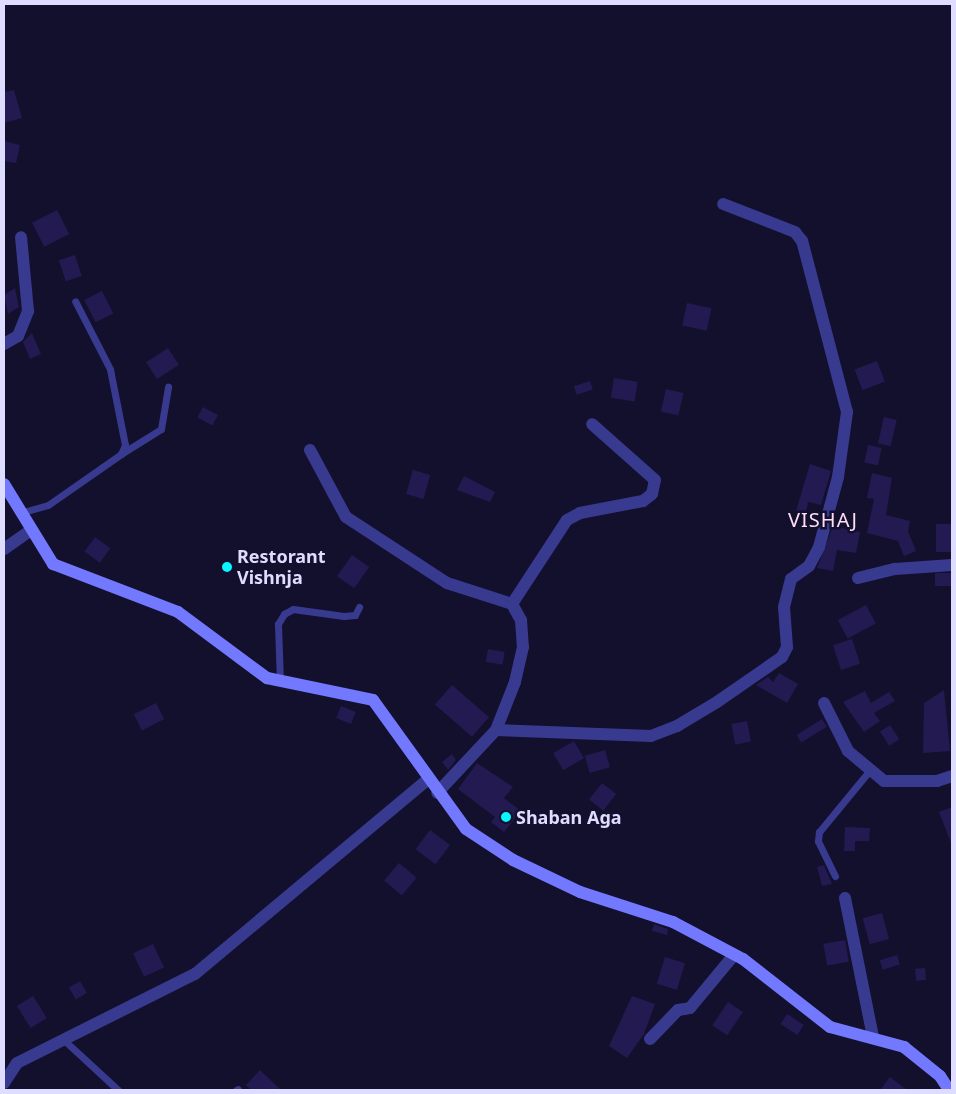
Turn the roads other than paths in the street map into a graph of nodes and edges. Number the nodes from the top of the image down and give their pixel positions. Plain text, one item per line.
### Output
1 (723, 204) dead end
2 (21, 236) dead end
3 (75, 301) dead end
4 (4, 344) edge
5 (168, 387) dead end
6 (592, 424) dead end
7 (310, 450) dead end
8 (121, 454) junction
9 (4, 484) edge
10 (20, 513) junction
11 (30, 531) junction
12 (4, 549) edge
13 (952, 565) edge
14 (858, 578) dead end
15 (512, 604) junction
16 (359, 607) dead end
17 (280, 682) junction
18 (824, 703) dead end
19 (496, 730) junction
20 (870, 770) junction
21 (952, 776) edge
22 (427, 780) junction
23 (437, 793) junction
24 (834, 876) dead end
25 (846, 898) dead end
26 (734, 955) junction
27 (873, 1038) junction
28 (650, 1039) dead end
29 (66, 1042) junction
30 (4, 1083) edge
31 (952, 1087) edge
32 (118, 1090) edge
33 (949, 1090) edge

1 - 19 street
2 - 4 street
3 - 8 lane
5 - 8 lane
6 - 15 street
7 - 15 street
8 - 10 lane
9 - 10 main road
10 - 11 main road
11 - 12 street
11 - 17 main road
13 - 14 street
15 - 19 street
16 - 17 lane
17 - 22 main road
18 - 20 street
19 - 23 street
20 - 21 street
20 - 24 lane
22 - 23 main road
22 - 29 street
23 - 26 main road
25 - 27 street
26 - 27 main road
26 - 28 street
27 - 33 main road
29 - 30 street
29 - 32 lane
31 - 33 lane

